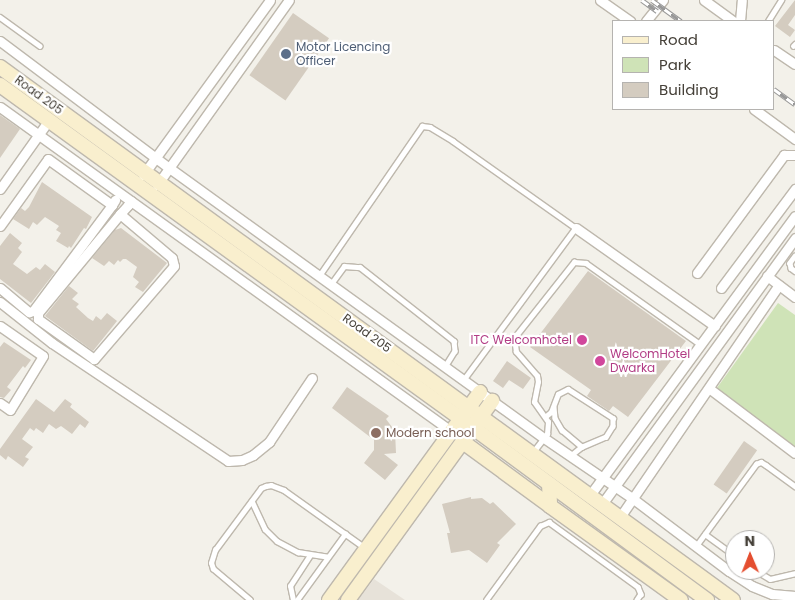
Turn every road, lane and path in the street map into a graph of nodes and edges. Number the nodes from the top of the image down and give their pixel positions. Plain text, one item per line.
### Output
1 (289, 0) edge
2 (600, 0) edge
3 (663, 0) edge
4 (704, 0) edge
5 (742, 0) edge
6 (781, 0) edge
7 (265, 2) edge
8 (0, 17) edge
9 (629, 20) edge
10 (647, 20) edge
11 (732, 20) edge
12 (740, 20) edge
13 (769, 20) edge
14 (0, 40) edge
15 (40, 46) dead end
16 (775, 51) edge
17 (795, 64) edge
18 (0, 67) edge
19 (0, 85) edge
20 (0, 108) edge
21 (755, 110) edge
22 (49, 120) junction
23 (38, 135) junction
24 (795, 139) edge
25 (795, 155) edge
26 (156, 157) junction
27 (168, 167) junction
28 (145, 172) junction
29 (2, 182) edge
30 (136, 184) junction
31 (154, 188) junction
32 (795, 189) edge
33 (120, 194) junction
34 (131, 201) junction
35 (112, 205) junction
36 (120, 214) junction
37 (795, 216) edge
38 (0, 226) edge
39 (576, 228) junction
40 (795, 238) edge
41 (795, 256) edge
42 (795, 271) edge
43 (697, 273) dead end
44 (319, 276) junction
45 (767, 276) junction
46 (331, 284) junction
47 (779, 286) junction
48 (0, 288) edge
49 (721, 288) dead end
50 (795, 297) edge
51 (0, 302) edge
52 (0, 326) edge
53 (715, 326) junction
54 (702, 344) junction
55 (445, 367) junction
56 (312, 378) dead end
57 (463, 380) junction
58 (710, 389) junction
59 (480, 392) junction
60 (492, 401) junction
61 (0, 403) edge
62 (553, 404) junction
63 (464, 412) junction
64 (546, 417) junction
65 (477, 423) junction
66 (451, 431) junction
67 (544, 438) junction
68 (463, 442) junction
69 (582, 447) junction
70 (795, 453) edge
71 (532, 454) junction
72 (571, 456) junction
73 (602, 479) junction
74 (549, 484) junction
75 (795, 486) edge
76 (615, 487) junction
77 (590, 495) junction
78 (632, 498) junction
79 (252, 501) junction
80 (602, 504) junction
81 (550, 506) junction
82 (620, 517) junction
83 (345, 534) junction
84 (704, 534) junction
85 (696, 546) junction
86 (366, 549) junction
87 (725, 549) edge
88 (310, 555) junction
89 (328, 556) junction
90 (795, 573) edge
91 (775, 578) edge
92 (795, 596) edge
93 (250, 600) edge
94 (292, 600) edge
95 (297, 600) edge
96 (329, 600) edge
97 (348, 600) edge
98 (486, 600) edge
99 (637, 600) edge
100 (682, 600) edge
101 (707, 600) edge
102 (733, 600) edge

1 - 27 street
2 - 9 street
3 - 10 street
4 - 11 street
5 - 12 street
6 - 13 lane
7 - 26 street
8 - 15 lane
14 - 26 street
16 - 17 street
18 - 28 main road, Road 205
19 - 22 main road, Road 205
20 - 23 street
21 - 24 street
22 - 23 street
22 - 30 main road, Road 205
23 - 29 street
23 - 33 street
25 - 43 street
26 - 27 street
26 - 28 street
27 - 31 street
27 - 44 street
28 - 30 street
28 - 31 main road, Road 205
30 - 31 main road, Road 205
31 - 63 main road, Road 205
32 - 49 street
33 - 34 street
33 - 35 street
34 - 36 street
34 - 66 street
35 - 38 street
35 - 48 street
36 - 36 street
37 - 53 street
39 - 44 lane
39 - 53 street
39 - 57 lane
40 - 45 street
41 - 42 lane
44 - 46 street
45 - 47 street
45 - 76 street
46 - 55 street
46 - 55 lane
47 - 50 street
47 - 58 street
51 - 56 street
52 - 61 street
53 - 54 street
54 - 64 lane
54 - 73 street
55 - 57 street
57 - 59 street
58 - 70 street
58 - 78 street
59 - 60 street
59 - 63 main road
60 - 65 main road
60 - 67 street
62 - 64 lane
62 - 69 lane
62 - 69 lane
63 - 65 main road, Road 205
63 - 66 main road
64 - 67 lane
65 - 68 main road
65 - 71 main road, Road 205
65 - 74 main road, Road 205
66 - 86 main road
67 - 71 lane
67 - 72 street
68 - 81 main road
68 - 97 main road
69 - 72 lane
71 - 77 main road, Road 205
72 - 73 street
73 - 76 street
73 - 77 street
74 - 81 main road
74 - 101 main road, Road 205
75 - 84 lane
76 - 78 street
76 - 80 street
77 - 80 main road, Road 205
78 - 82 street
78 - 85 street
79 - 83 lane
79 - 88 lane
79 - 93 lane
80 - 82 main road, Road 205
81 - 100 main road
82 - 102 main road, Road 205
83 - 86 lane
83 - 89 lane
84 - 85 lane
84 - 87 lane
85 - 92 street
86 - 96 main road
88 - 89 lane
88 - 94 lane
89 - 95 lane
90 - 91 lane
98 - 99 lane

